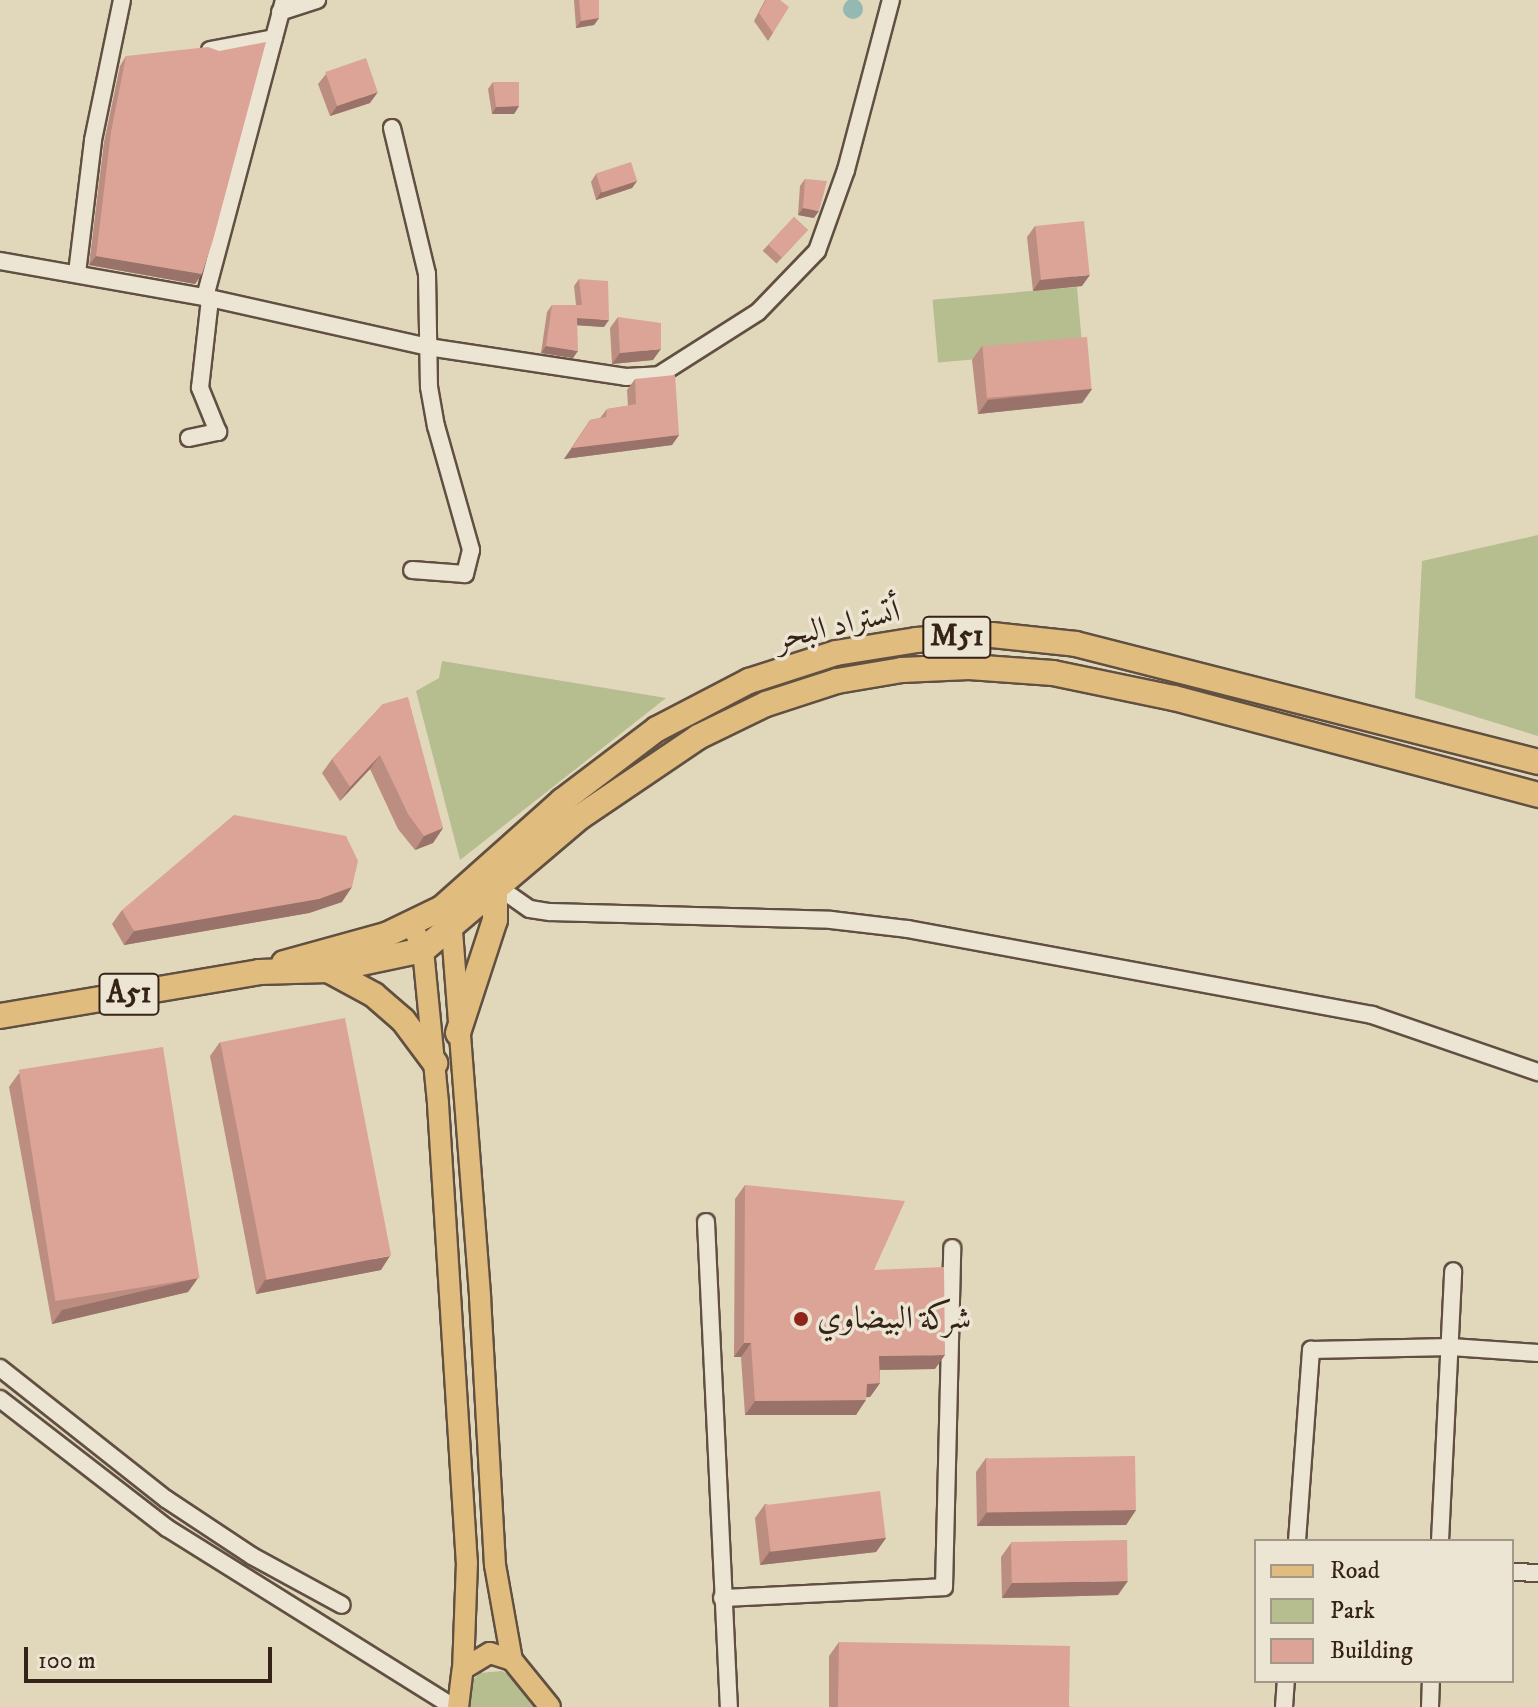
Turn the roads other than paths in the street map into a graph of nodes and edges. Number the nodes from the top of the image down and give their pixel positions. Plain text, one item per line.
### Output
1 (122, 0) edge
2 (317, 0) edge
3 (891, 0) edge
4 (282, 6) edge
5 (274, 38) junction
6 (210, 50) edge
7 (392, 128) dead end
8 (0, 261) edge
9 (77, 273) junction
10 (208, 298) junction
11 (428, 347) junction
12 (189, 438) dead end
13 (412, 570) dead end
14 (1538, 762) edge
15 (1538, 795) edge
16 (498, 891) junction
17 (447, 919) junction
18 (412, 925) junction
19 (423, 950) junction
20 (328, 970) junction
21 (259, 972) junction
22 (0, 1016) edge
23 (458, 1033) junction
24 (435, 1063) junction
25 (1538, 1072) edge
26 (706, 1222) dead end
27 (952, 1248) dead end
28 (1453, 1271) dead end
29 (1451, 1347) junction
30 (1538, 1353) edge
31 (0, 1368) edge
32 (0, 1399) edge
33 (1297, 1539) edge
34 (1440, 1539) edge
35 (1514, 1572) edge
36 (1538, 1573) edge
37 (722, 1598) junction
38 (342, 1605) dead end
39 (512, 1660) junction
40 (463, 1669) junction
41 (1286, 1683) edge
42 (1431, 1683) edge
43 (456, 1707) edge
44 (550, 1707) edge
45 (729, 1707) edge
46 (1284, 1707) edge
47 (1430, 1707) edge

1 - 9 street
2 - 4 street
3 - 11 street
4 - 5 street
5 - 6 street
5 - 10 street
7 - 11 street
8 - 9 street
9 - 10 street
10 - 11 street
10 - 12 street
11 - 13 street
14 - 17 highway, أتستراد البحر / M51
15 - 16 highway, أتستراد البحر / M51
16 - 17 highway, أتستراد البحر / M51
16 - 23 highway
16 - 25 street
17 - 18 highway, أتستراد البحر / A51
17 - 19 highway, A51
17 - 23 main road
18 - 19 main road
18 - 21 highway, A51
19 - 20 highway, A51
19 - 24 main road
20 - 21 highway, A51
20 - 24 highway
21 - 22 highway, A51
23 - 39 main road
24 - 40 main road
26 - 37 street
27 - 37 street
28 - 29 street
29 - 30 street
29 - 33 street
29 - 34 street
31 - 38 street
32 - 43 street
35 - 36 street
37 - 45 street
39 - 40 main road
39 - 44 main road
40 - 43 main road
41 - 46 street
42 - 47 street

